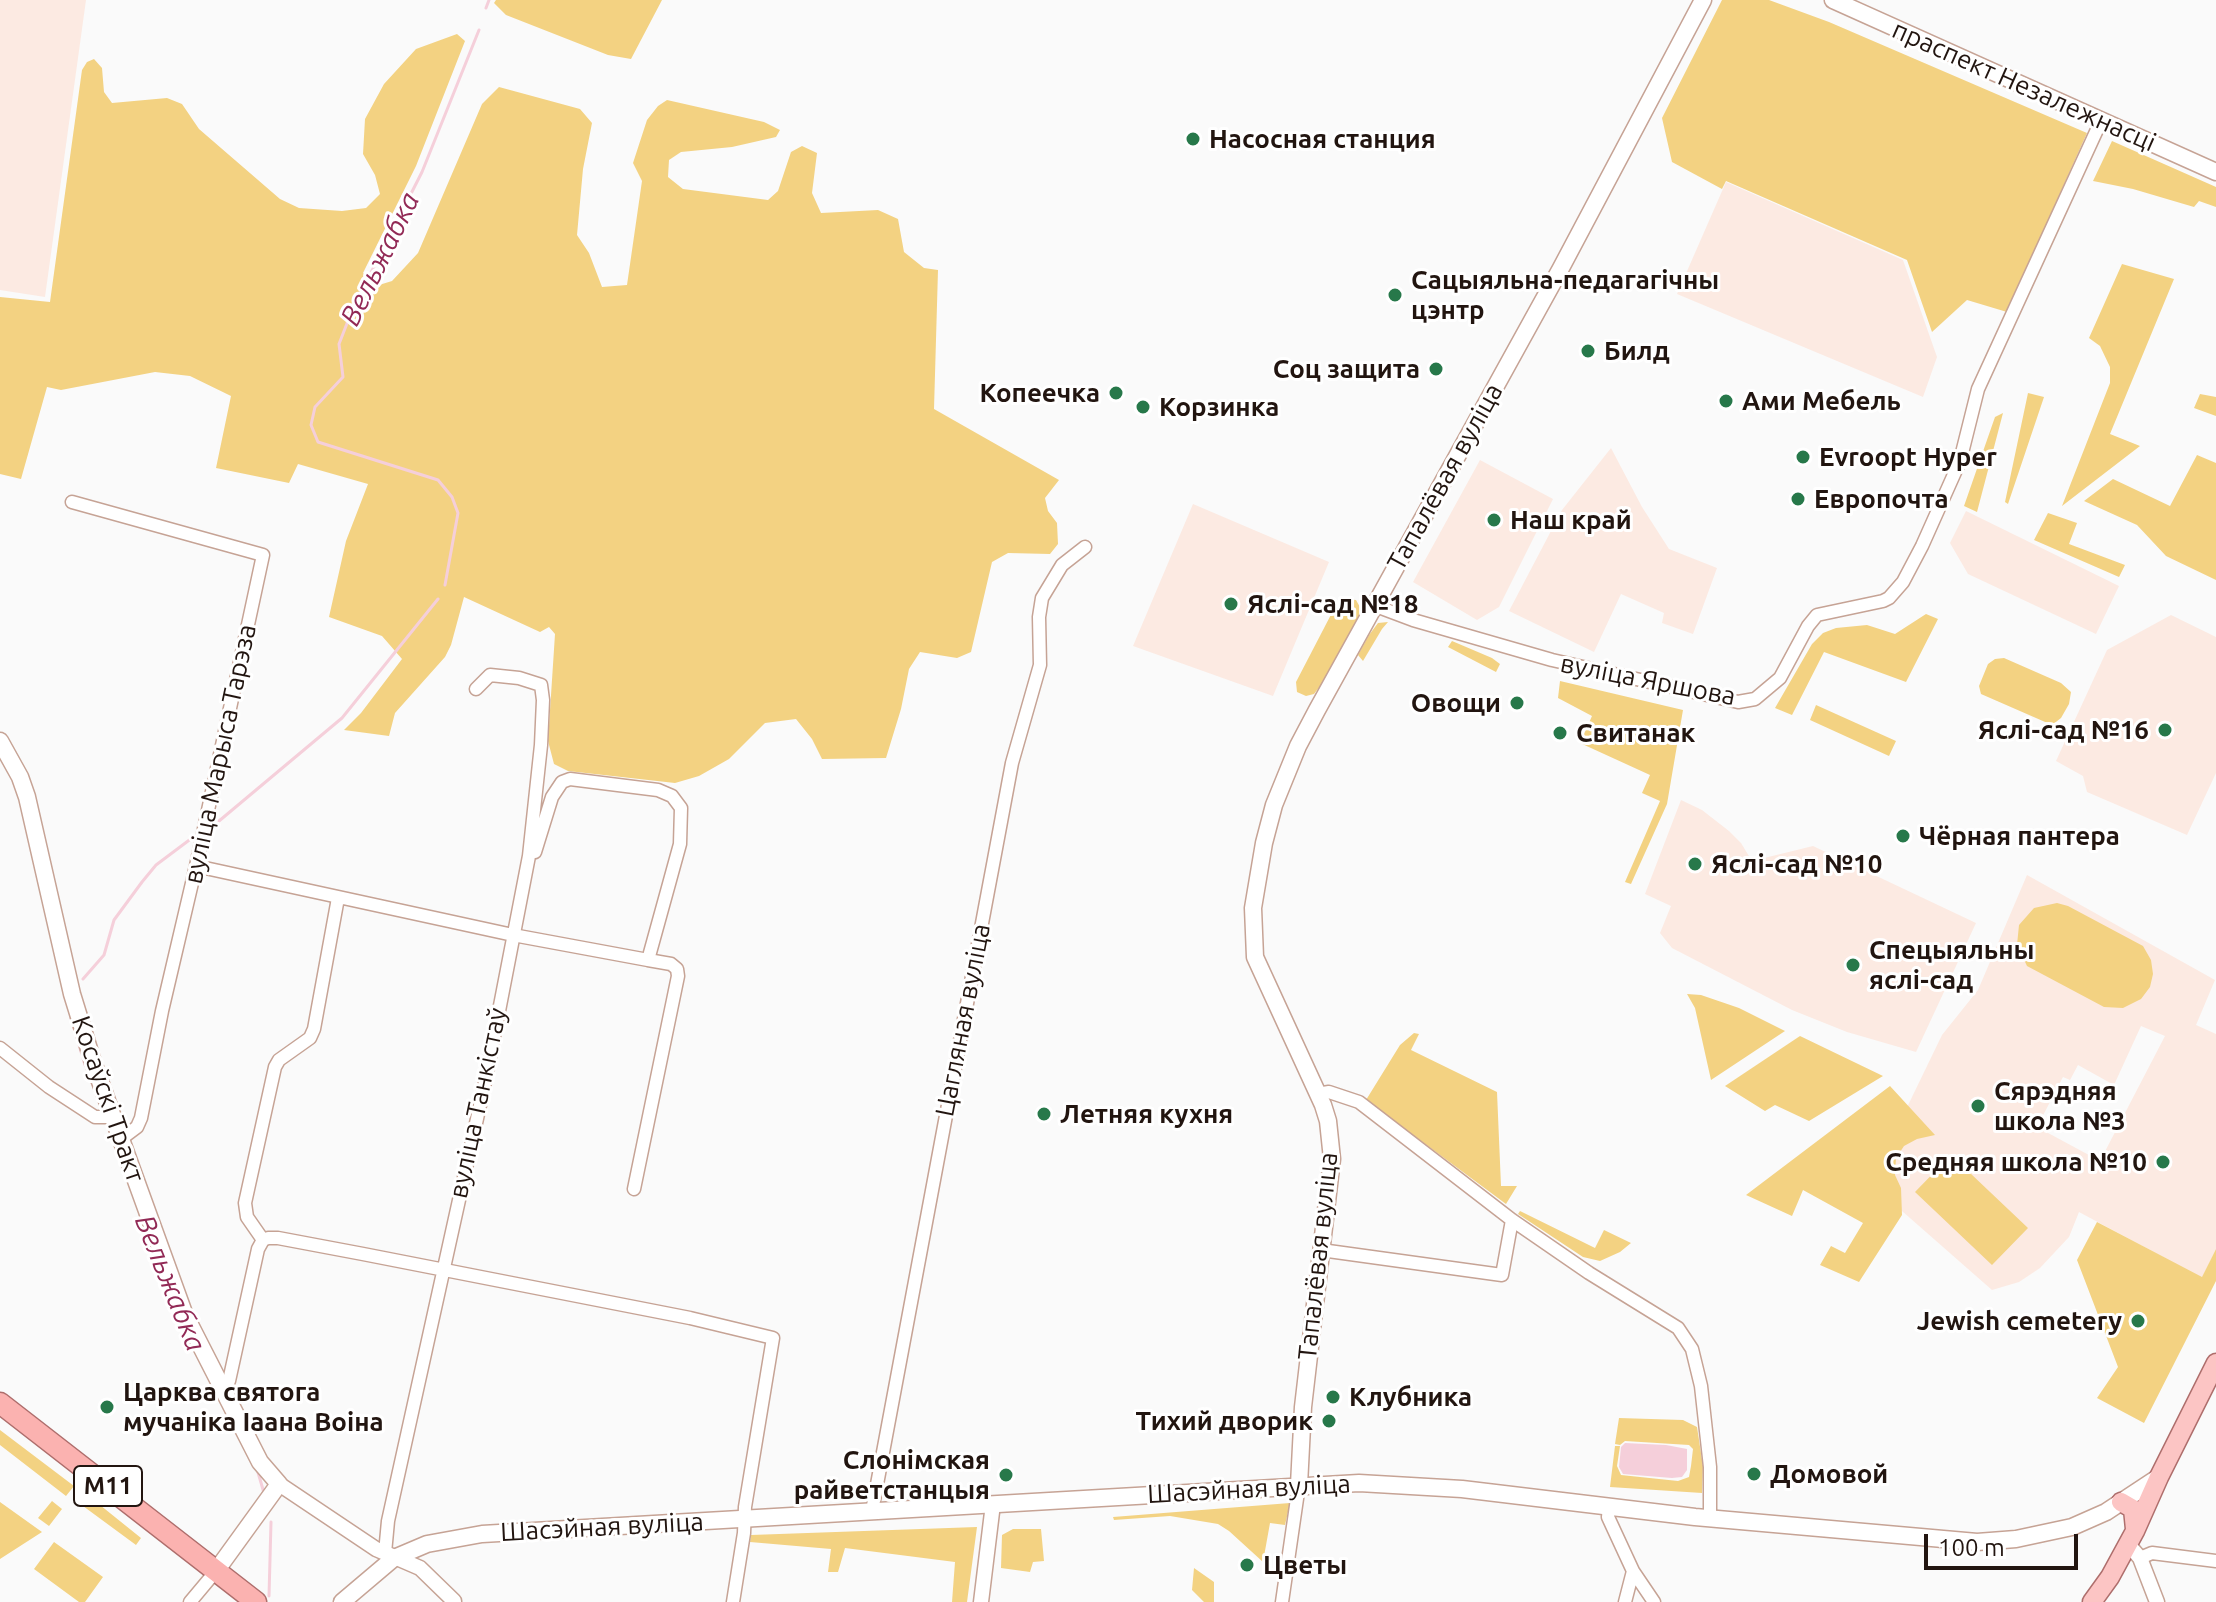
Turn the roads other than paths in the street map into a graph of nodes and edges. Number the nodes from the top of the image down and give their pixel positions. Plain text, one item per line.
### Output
1 (1703, 0) edge
2 (1833, 0) edge
3 (2101, 121) junction
4 (2216, 172) edge
5 (72, 502) dead end
6 (1085, 547) dead end
7 (1373, 605) junction
8 (476, 689) dead end
9 (0, 741) edge
10 (529, 856) junction
11 (196, 866) junction
12 (338, 898) junction
13 (513, 935) junction
14 (648, 960) junction
15 (0, 1048) edge
16 (1317, 1094) junction
17 (113, 1117) junction
18 (121, 1139) junction
19 (634, 1189) dead end
20 (1512, 1220) junction
21 (263, 1240) junction
22 (1321, 1250) junction
23 (441, 1270) junction
24 (2216, 1363) edge
25 (222, 1388) junction
26 (0, 1403) edge
27 (2159, 1477) junction
28 (279, 1484) junction
29 (1299, 1485) junction
30 (2121, 1502) junction
31 (993, 1504) junction
32 (1609, 1506) junction
33 (872, 1511) junction
34 (1710, 1518) junction
35 (745, 1519) junction
36 (2134, 1545) junction
37 (390, 1556) junction
38 (2216, 1561) edge
39 (216, 1571) junction
40 (1633, 1571) junction
41 (190, 1602) edge
42 (256, 1602) edge
43 (342, 1602) edge
44 (454, 1602) edge
45 (733, 1602) edge
46 (981, 1602) edge
47 (1282, 1602) edge
48 (1625, 1602) edge
49 (1654, 1602) edge
50 (2092, 1602) edge
51 (2157, 1602) edge

1 - 7 main road, Тапалёвая вуліца
2 - 3 main road, праспект Незалежнасці
3 - 4 main road, праспект Незалежнасці
3 - 7 street, вуліца Яршова
5 - 11 street, вуліца Марыса Тарэза
6 - 33 street, Цагляная вуліца
7 - 16 main road, Тапалёвая вуліца
8 - 10 street, вуліца Танкістаў
9 - 17 main road, Косаўскі Тракт
10 - 13 street, вуліца Танкістаў
10 - 14 street, вуліца Танкістаў
11 - 12 street
11 - 18 street, вуліца Марыса Тарэза
12 - 13 street
12 - 21 street
13 - 14 street
13 - 23 street, вуліца Танкістаў
14 - 19 street
15 - 17 street
16 - 20 street
16 - 22 main road, Тапалёвая вуліца
17 - 18 main road, Косаўскі Тракт
18 - 25 main road, Косаўскі Тракт
20 - 22 street
20 - 34 street
21 - 23 street
21 - 25 street
22 - 29 main road, Тапалёвая вуліца
23 - 35 street
23 - 37 street, вуліца Танкістаў
24 - 27 main road
25 - 28 main road, Косаўскі Тракт
26 - 39 highway, М11
27 - 30 main road, Шасэйная вуліца
27 - 36 main road
28 - 37 street, Косаўскі Тракт
28 - 39 main road
29 - 31 main road, Шасэйная вуліца
29 - 32 main road, Шасэйная вуліца
29 - 47 street
30 - 34 main road, Шасэйная вуліца
30 - 36 main road
31 - 33 main road, Шасэйная вуліца
31 - 46 street
32 - 34 main road, Шасэйная вуліца
32 - 40 street
33 - 35 main road, Шасэйная вуліца
35 - 37 main road, Шасэйная вуліца
35 - 45 street
36 - 38 street
36 - 50 main road
36 - 51 street
37 - 43 main road, Шасэйная вуліца
37 - 44 street, Косаўскі Тракт
39 - 41 street
39 - 42 highway, М11
40 - 48 street
40 - 49 street

